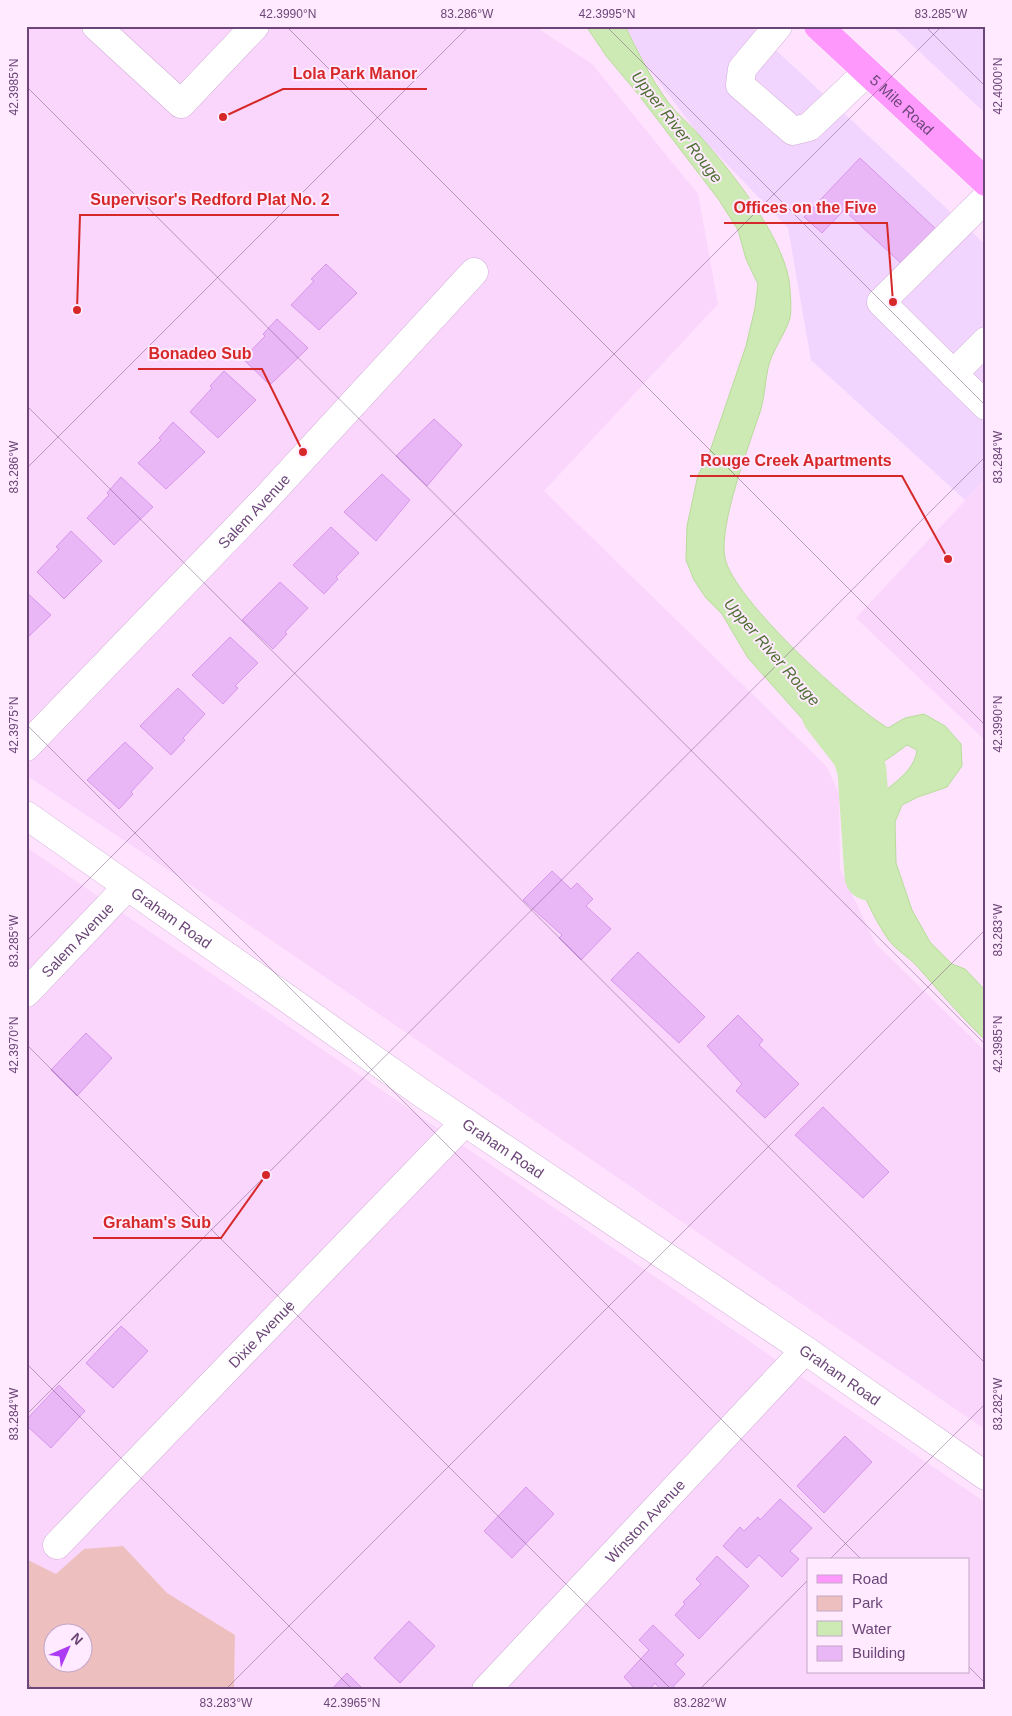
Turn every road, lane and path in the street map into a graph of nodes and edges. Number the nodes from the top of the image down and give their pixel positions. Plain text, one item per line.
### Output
1 (96, 26) edge
2 (255, 26) edge
3 (778, 26) edge
4 (818, 26) edge
5 (867, 72) junction
6 (986, 182) edge
7 (986, 198) edge
8 (474, 272) dead end
9 (986, 341) edge
10 (953, 374) junction
11 (986, 406) edge
12 (26, 746) edge
13 (26, 815) edge
14 (127, 887) junction
15 (26, 994) edge
16 (465, 1122) junction
17 (804, 1350) junction
18 (986, 1476) edge
19 (56, 1544) dead end
20 (486, 1690) edge

1 - 2 street
3 - 5 street
4 - 5 main road, 5 Mile Road
5 - 6 main road, 5 Mile Road
7 - 10 street
8 - 12 street, Salem Avenue
9 - 10 street
10 - 11 street
13 - 14 street, Graham Road
14 - 15 street, Salem Avenue
14 - 16 street, Graham Road
16 - 17 street, Graham Road
16 - 19 street, Dixie Avenue
17 - 18 street, Graham Road
17 - 20 street, Winston Avenue

